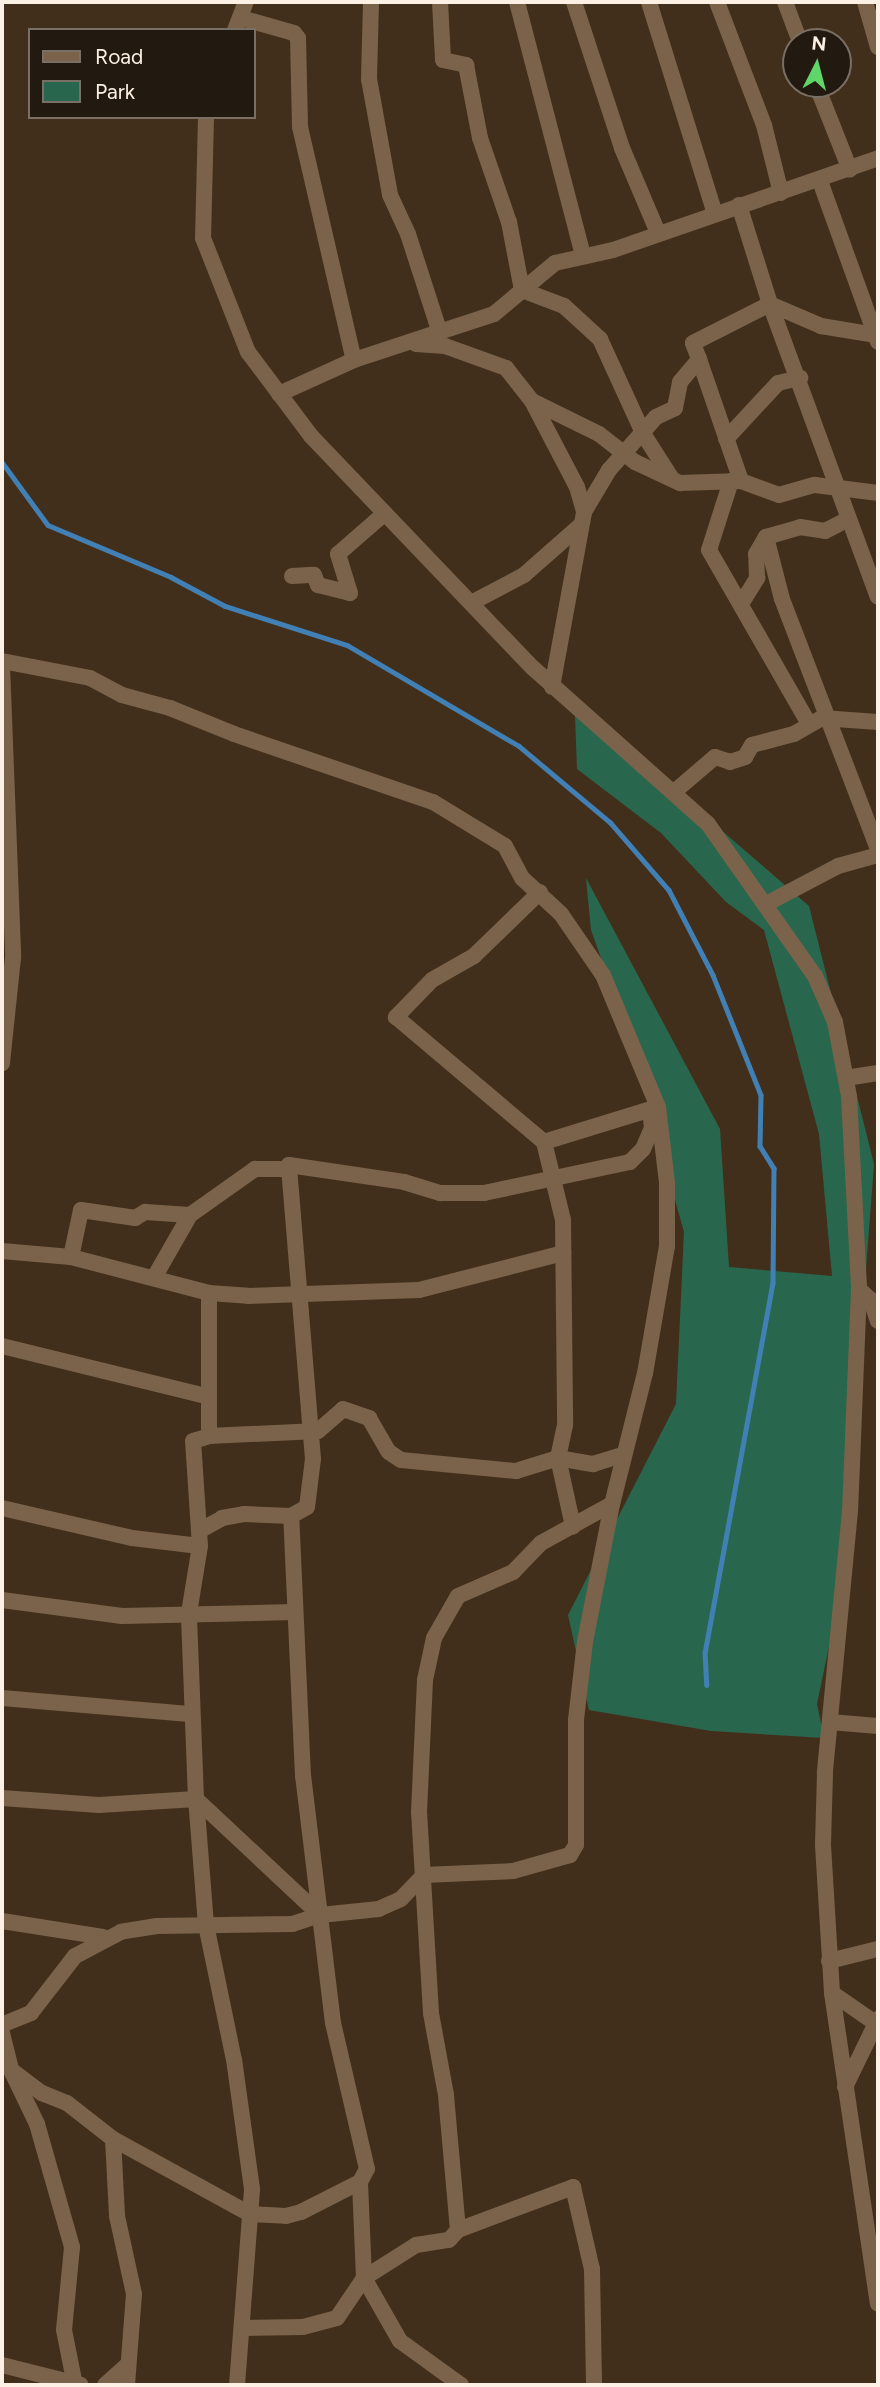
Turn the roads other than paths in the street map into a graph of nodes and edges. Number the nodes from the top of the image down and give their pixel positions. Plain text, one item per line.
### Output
1 (371, 2) edge
2 (440, 2) edge
3 (517, 2) edge
4 (574, 2) edge
5 (649, 2) edge
6 (717, 2) edge
7 (785, 2) edge
8 (865, 2) edge
9 (241, 16) edge
10 (795, 28) edge
11 (878, 47) edge
12 (822, 98) edge
13 (206, 119) edge
14 (878, 158) edge
15 (850, 170) junction
16 (820, 181) junction
17 (781, 192) junction
18 (739, 205) junction
19 (714, 211) junction
20 (658, 233) junction
21 (583, 256) junction
22 (522, 290) junction
23 (770, 304) junction
24 (440, 333) junction
25 (877, 339) edge
26 (409, 343) junction
27 (699, 359) junction
28 (355, 360) junction
29 (800, 378) junction
30 (279, 394) junction
31 (532, 401) junction
32 (644, 435) junction
33 (726, 439) junction
34 (626, 453) junction
35 (672, 479) junction
36 (736, 481) junction
37 (838, 490) junction
38 (878, 493) edge
39 (385, 513) junction
40 (583, 518) junction
41 (847, 520) junction
42 (766, 537) junction
43 (292, 576) dead end
44 (878, 597) edge
45 (471, 603) junction
46 (740, 604) junction
47 (2, 663) edge
48 (552, 687) junction
49 (830, 717) junction
50 (878, 722) edge
51 (809, 724) junction
52 (674, 792) junction
53 (6, 818) edge
54 (878, 849) edge
55 (878, 855) edge
56 (540, 892) junction
57 (765, 904) junction
58 (7, 960) edge
59 (2, 1053) edge
60 (878, 1073) edge
61 (846, 1078) junction
62 (654, 1108) junction
63 (544, 1142) junction
64 (289, 1169) junction
65 (556, 1181) junction
66 (190, 1214) junction
67 (2, 1251) edge
68 (563, 1254) junction
69 (71, 1257) junction
70 (155, 1276) junction
71 (859, 1289) junction
72 (209, 1293) junction
73 (298, 1293) junction
74 (878, 1321) edge
75 (2, 1346) edge
76 (209, 1397) junction
77 (311, 1432) junction
78 (209, 1436) junction
79 (623, 1455) junction
80 (558, 1458) junction
81 (612, 1504) junction
82 (2, 1508) edge
83 (291, 1516) junction
84 (573, 1526) junction
85 (199, 1538) junction
86 (2, 1600) edge
87 (294, 1612) junction
88 (189, 1613) junction
89 (2, 1698) edge
90 (190, 1714) junction
91 (831, 1721) junction
92 (878, 1726) edge
93 (2, 1798) edge
94 (196, 1799) junction
95 (424, 1875) junction
96 (320, 1915) junction
97 (2, 1921) edge
98 (206, 1925) junction
99 (106, 1938) junction
100 (878, 1949) edge
101 (829, 1961) junction
102 (832, 1993) junction
103 (878, 2023) edge
104 (2, 2025) edge
105 (2, 2033) edge
106 (11, 2070) junction
107 (845, 2087) junction
108 (113, 2139) junction
109 (360, 2182) junction
110 (250, 2214) junction
111 (458, 2230) junction
112 (364, 2278) junction
113 (878, 2304) edge
114 (244, 2328) junction
115 (2, 2365) edge
116 (127, 2365) junction
117 (77, 2384) edge
118 (106, 2385) edge
119 (127, 2385) edge
120 (237, 2385) edge
121 (461, 2385) edge
122 (594, 2385) edge

1 - 24 street
2 - 22 street
3 - 21 street
4 - 20 street
5 - 19 street
6 - 17 street
7 - 10 street
8 - 11 street
9 - 28 street
12 - 15 street
13 - 30 street
14 - 15 street
15 - 16 street
16 - 17 street
16 - 25 street
17 - 18 street
18 - 19 street
18 - 23 street
19 - 20 street
20 - 21 street
21 - 22 street
22 - 24 street
22 - 32 street
23 - 25 street
23 - 27 street
23 - 29 street
24 - 26 street
26 - 28 street
26 - 31 street
27 - 32 street
27 - 33 street
28 - 30 street
29 - 33 street
29 - 37 street
30 - 39 street
31 - 34 street
31 - 40 street
32 - 34 street
32 - 35 street
33 - 36 street
34 - 35 street
34 - 40 street
35 - 36 street
36 - 37 street
36 - 46 street
37 - 38 street
37 - 41 street
39 - 43 street
39 - 45 street
40 - 45 street
40 - 48 street
41 - 42 street
41 - 44 street
42 - 46 street
42 - 49 street
45 - 48 street
46 - 51 street
47 - 53 street
47 - 56 street
48 - 52 street
49 - 50 street
49 - 51 street
49 - 54 street
51 - 52 street
52 - 57 street
53 - 58 street
55 - 57 street
56 - 62 street
56 - 63 street
57 - 61 street
58 - 59 street
60 - 61 street
61 - 71 street
62 - 63 street
62 - 65 street
62 - 79 street
63 - 65 street
64 - 65 street
64 - 66 street
64 - 73 street
65 - 68 street
66 - 69 street
66 - 70 street
67 - 69 street
68 - 73 street
68 - 80 street
69 - 70 street
70 - 72 street
71 - 74 street
71 - 91 street
72 - 73 street
72 - 76 street
73 - 77 street
75 - 76 street
76 - 78 street
77 - 78 street
77 - 80 street
77 - 83 street
78 - 85 street
79 - 80 street
79 - 81 street
80 - 84 street
81 - 84 street
81 - 95 street
82 - 85 street
83 - 85 street
83 - 87 street
84 - 95 street
85 - 88 street
86 - 88 street
87 - 88 street
87 - 96 street
88 - 90 street
89 - 90 street
90 - 94 street
91 - 92 street
91 - 101 street
93 - 94 street
94 - 96 street
94 - 98 street
95 - 96 street
95 - 111 street
96 - 98 street
96 - 109 street
97 - 99 street
98 - 99 street
98 - 110 street
99 - 104 street
100 - 101 street
101 - 102 street
102 - 103 street
102 - 107 street
103 - 107 street
105 - 106 street
106 - 108 street
106 - 117 street
107 - 113 street
108 - 110 street
108 - 116 street
109 - 110 street
109 - 112 street
110 - 114 street
111 - 112 street
111 - 122 street
112 - 114 street
112 - 121 street
114 - 120 street
115 - 117 street
116 - 118 street
116 - 119 street

